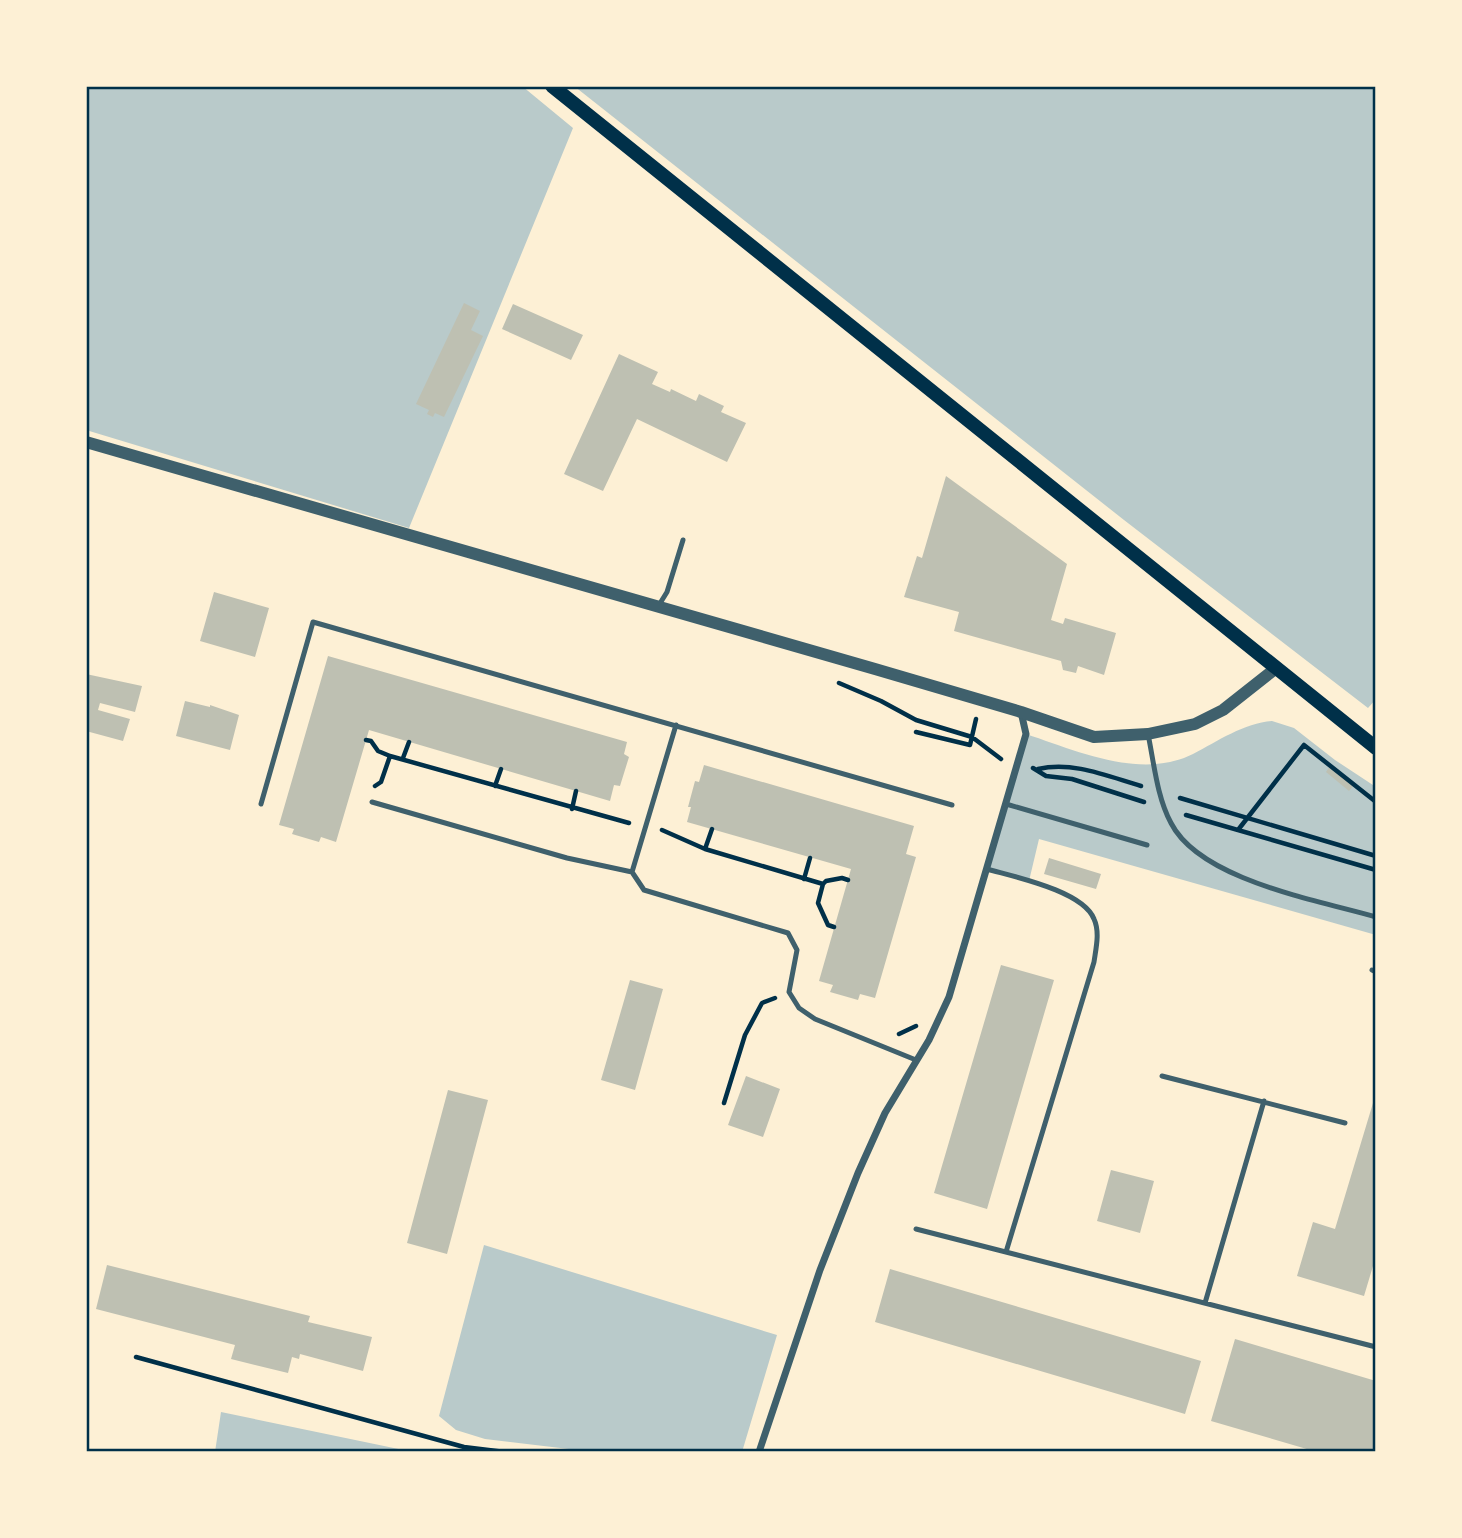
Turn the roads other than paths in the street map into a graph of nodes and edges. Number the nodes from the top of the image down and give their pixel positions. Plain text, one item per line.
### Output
1 (552, 86) edge
2 (86, 442) edge
3 (683, 540) dead end
4 (658, 608) junction
5 (1275, 669) junction
6 (1021, 712) junction
7 (676, 725) junction
8 (1148, 734) junction
9 (1376, 748) edge
10 (372, 802) dead end
11 (261, 804) dead end
12 (1006, 804) junction
13 (952, 805) dead end
14 (1147, 845) dead end
15 (988, 869) junction
16 (632, 872) junction
17 (1376, 917) edge
18 (916, 1060) junction
19 (1161, 1076) dead end
20 (1264, 1101) junction
21 (1345, 1123) dead end
22 (916, 1229) dead end
23 (1006, 1252) junction
24 (1205, 1303) junction
25 (1376, 1348) edge
26 (759, 1452) edge

1 - 5 main road
2 - 4 street
3 - 4 lane
4 - 6 street
5 - 8 street
5 - 9 main road
6 - 8 street
6 - 12 street
7 - 11 lane
7 - 13 lane
7 - 16 lane
8 - 17 lane
10 - 16 lane
12 - 14 lane
12 - 15 street
15 - 18 street
15 - 23 lane
16 - 18 lane
18 - 26 street
19 - 20 lane
20 - 21 lane
20 - 24 lane
22 - 23 lane
23 - 24 lane
24 - 25 lane

